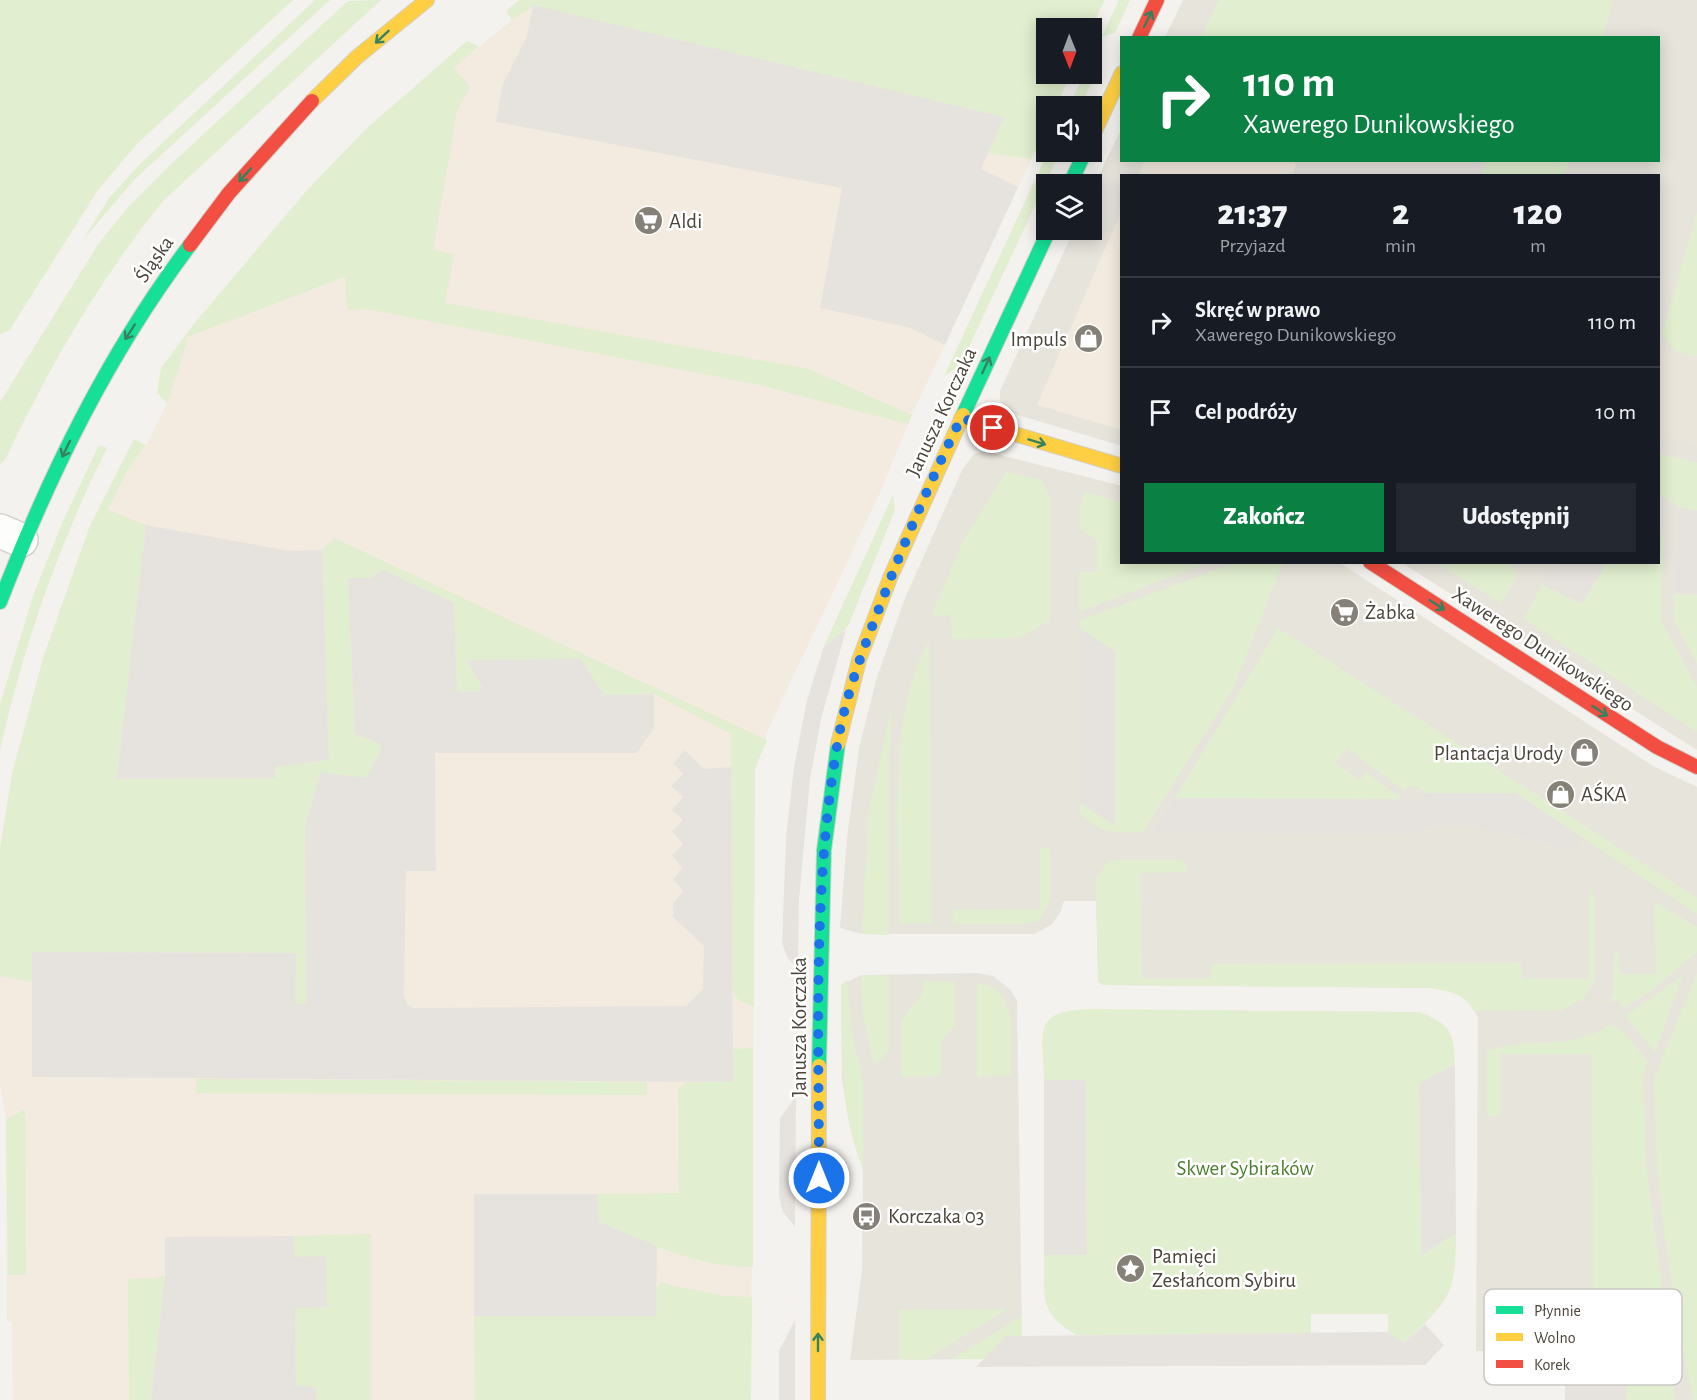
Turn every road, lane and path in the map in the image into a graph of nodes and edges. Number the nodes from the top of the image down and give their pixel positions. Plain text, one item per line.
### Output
1 (427, 0) edge
2 (1157, 0) edge
3 (1140, 36) edge
4 (1120, 77) edge
5 (1102, 116) edge
6 (1044, 240) edge
7 (961, 418) junction
8 (1120, 465) edge
9 (10, 536) edge
10 (1373, 564) edge
11 (0, 602) edge
12 (1697, 767) edge
13 (818, 1400) edge

1 -> 9 street, Śląska
3 -> 2 street
4 - 5 street
7 -> 6 street, Janusza Korczaka
7 -> 8 street
13 -> 7 street, Janusza Korczaka
9 - 11 street, Śląska
10 -> 12 street, Xawerego Dunikowskiego

